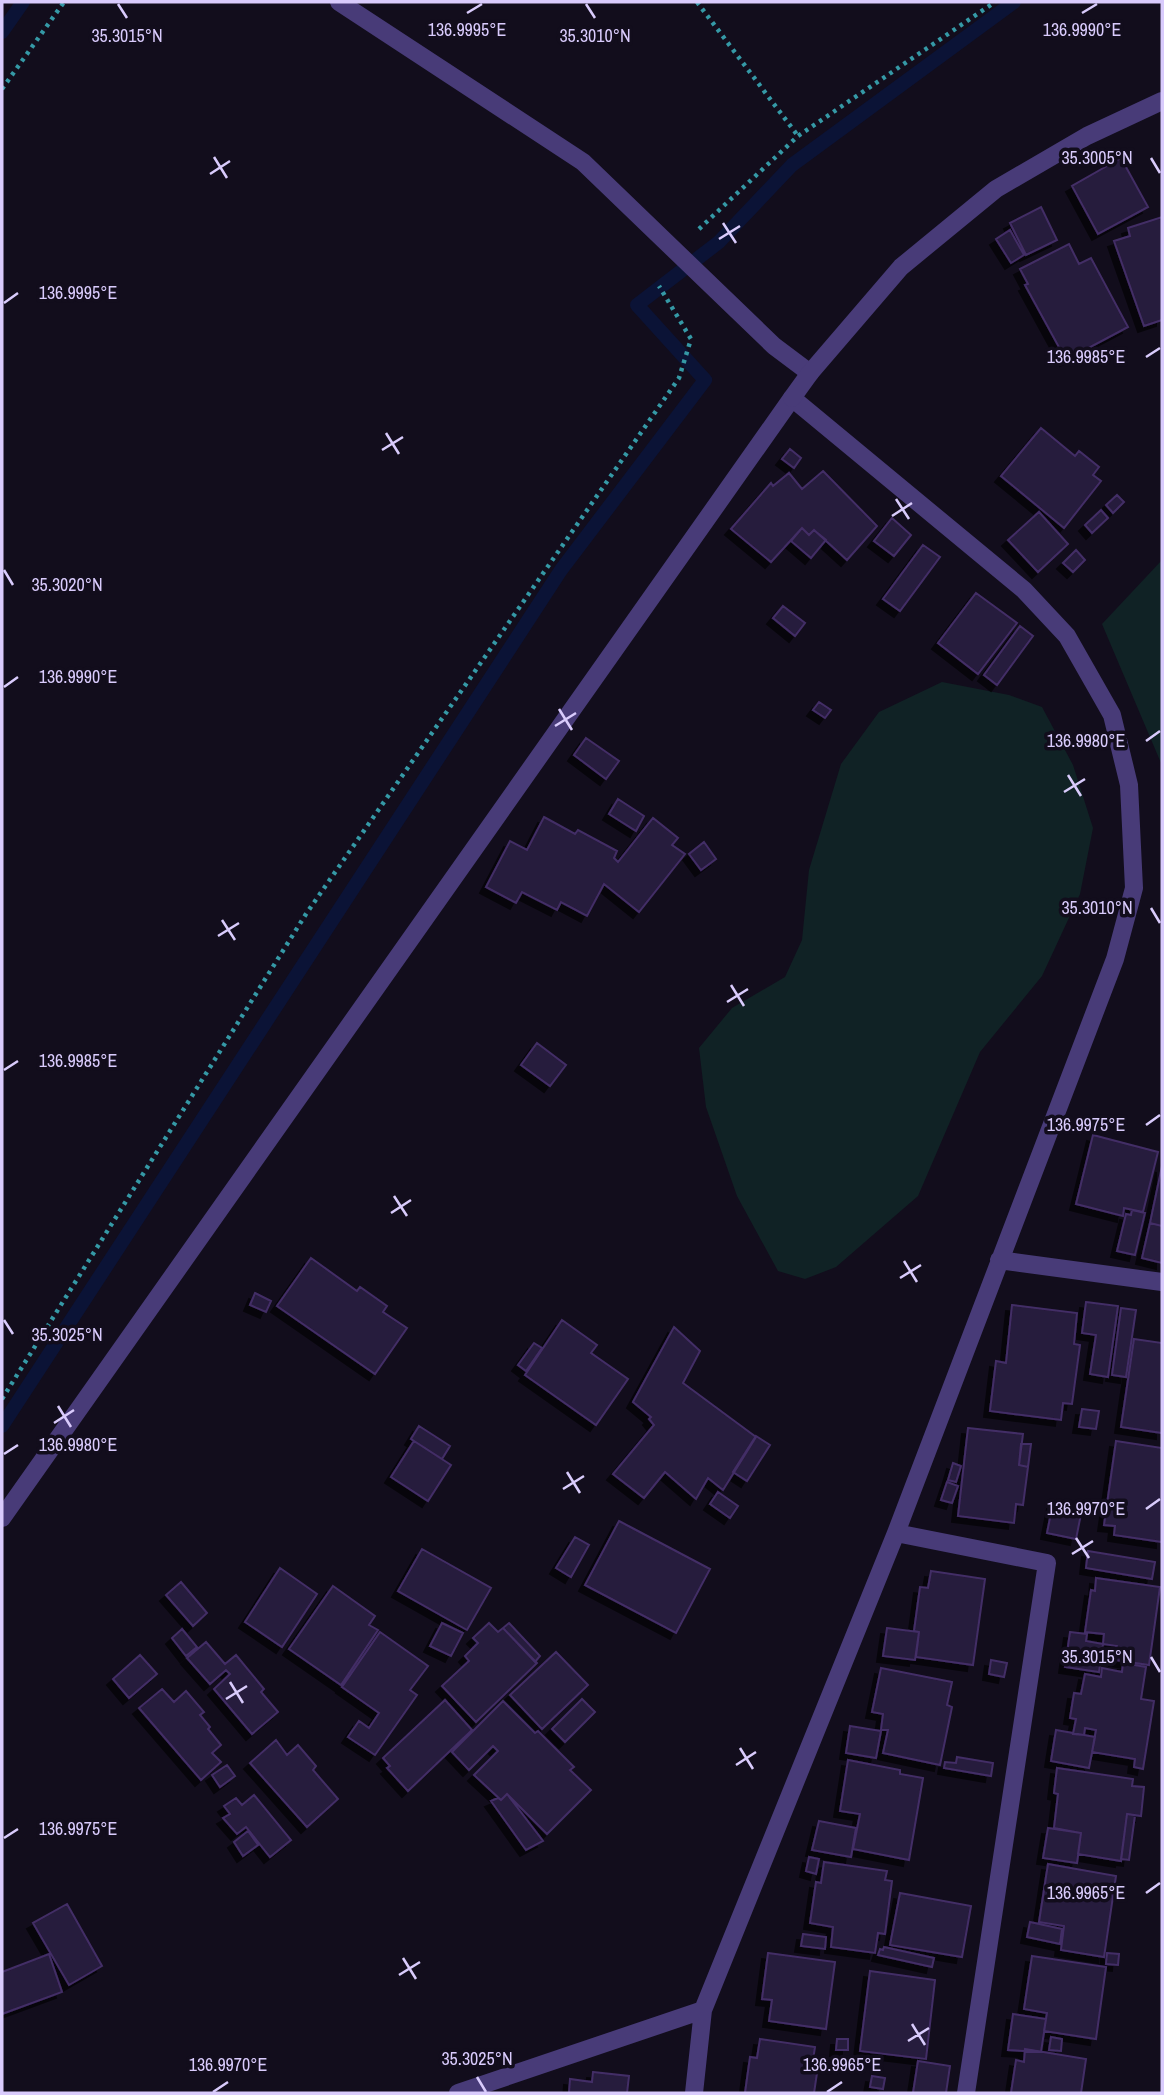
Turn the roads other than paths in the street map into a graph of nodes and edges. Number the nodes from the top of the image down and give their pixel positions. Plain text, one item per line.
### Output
1 (339, 2) edge
2 (1162, 101) edge
3 (810, 373) junction
4 (792, 398) junction
5 (999, 1260) junction
6 (1162, 1282) edge
7 (2, 1518) edge
8 (895, 1533) junction
9 (703, 2010) junction
10 (458, 2093) edge
11 (694, 2093) edge
12 (966, 2093) edge

1 - 3 street
2 - 3 street
3 - 4 street
4 - 5 street
4 - 7 street
5 - 6 street
5 - 8 street
8 - 9 street
8 - 12 street
9 - 10 street
9 - 11 street

